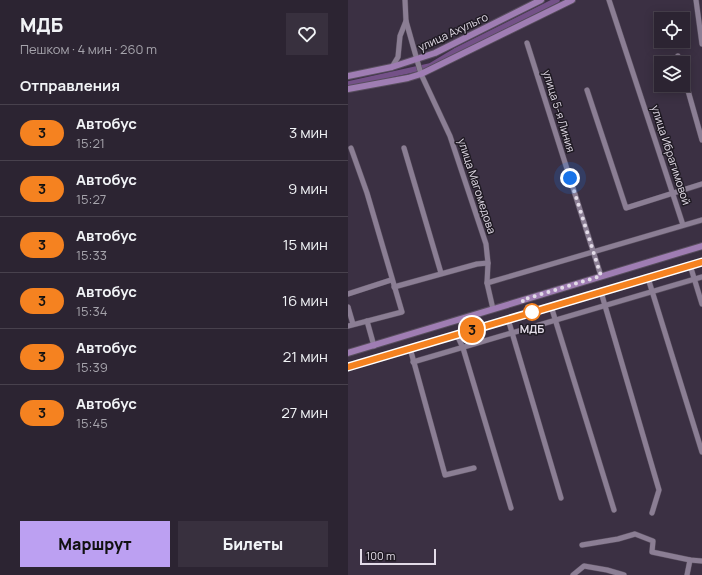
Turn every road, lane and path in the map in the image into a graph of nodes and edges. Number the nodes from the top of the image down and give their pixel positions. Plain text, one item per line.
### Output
1 (405, 0) edge
2 (541, 0) edge
3 (572, 0) edge
4 (609, 0) edge
5 (696, 0) edge
6 (406, 21) junction
7 (527, 43) dead end
8 (702, 44) edge
9 (417, 61) junction
10 (392, 67) junction
11 (421, 74) junction
12 (348, 76) edge
13 (348, 89) edge
14 (587, 90) dead end
15 (688, 92) edge
16 (702, 140) edge
17 (351, 148) dead end
18 (404, 148) dead end
19 (702, 184) edge
20 (673, 194) junction
21 (702, 220) edge
22 (683, 225) junction
23 (702, 246) edge
24 (592, 251) junction
25 (702, 262) edge
26 (488, 263) junction
27 (690, 265) junction
28 (441, 273) junction
29 (601, 276) junction
30 (702, 277) edge
31 (648, 278) junction
32 (694, 279) junction
33 (391, 280) junction
34 (487, 283) junction
35 (394, 287) junction
36 (601, 292) junction
37 (653, 292) junction
38 (348, 294) edge
39 (702, 304) edge
40 (551, 306) junction
41 (605, 306) junction
42 (348, 307) edge
43 (493, 309) junction
44 (508, 319) junction
45 (367, 321) junction
46 (556, 321) junction
47 (350, 325) edge
48 (513, 334) junction
49 (457, 335) junction
50 (374, 346) junction
51 (410, 348) junction
52 (463, 348) junction
53 (348, 353) edge
54 (413, 362) junction
55 (348, 367) edge
56 (702, 452) edge
57 (474, 468) dead end
58 (561, 498) dead end
59 (511, 508) dead end
60 (614, 510) dead end
61 (652, 513) dead end
62 (582, 545) dead end
63 (690, 560) junction
64 (702, 561) edge
65 (573, 575) edge
66 (624, 575) edge
67 (688, 575) edge

1 - 6 street
2 - 9 main road, улица Ахульго
3 - 11 main road
4 - 20 street, улица Ибрагимовой
5 - 8 street
6 - 9 street
6 - 10 street
7 - 24 street, улица 5-я Линия
9 - 10 main road, улица Ахульго
9 - 11 street, улица Магомедова
10 - 12 main road
11 - 13 main road
11 - 26 street, улица Магомедова
14 - 20 street
15 - 16 street
17 - 33 street
18 - 28 street
19 - 20 street
20 - 22 street, улица Ибрагимовой
21 - 22 street
22 - 24 street
23 - 29 main road
24 - 29 street, улица 5-я Линия
24 - 34 street
25 - 27 main road
26 - 28 street
26 - 34 street, улица Магомедова
27 - 31 main road
27 - 32 street
28 - 35 street
29 - 43 main road
30 - 32 street
31 - 36 main road
31 - 37 street
32 - 37 street
32 - 39 street
33 - 35 street
33 - 38 street
34 - 43 street, улица Магомедова
35 - 45 street
36 - 40 main road
36 - 41 street
37 - 41 street
37 - 56 street
40 - 44 main road
40 - 46 street
41 - 46 street
41 - 61 street
42 - 47 street
43 - 50 main road
44 - 48 street
44 - 49 main road
45 - 47 street
45 - 50 street
46 - 48 street
46 - 60 street
48 - 52 street
48 - 58 street
49 - 51 main road
49 - 52 street
50 - 53 main road
51 - 54 street
51 - 55 main road
52 - 54 street
52 - 59 street
54 - 57 street
62 - 63 street
63 - 64 street
63 - 67 street
65 - 66 street

